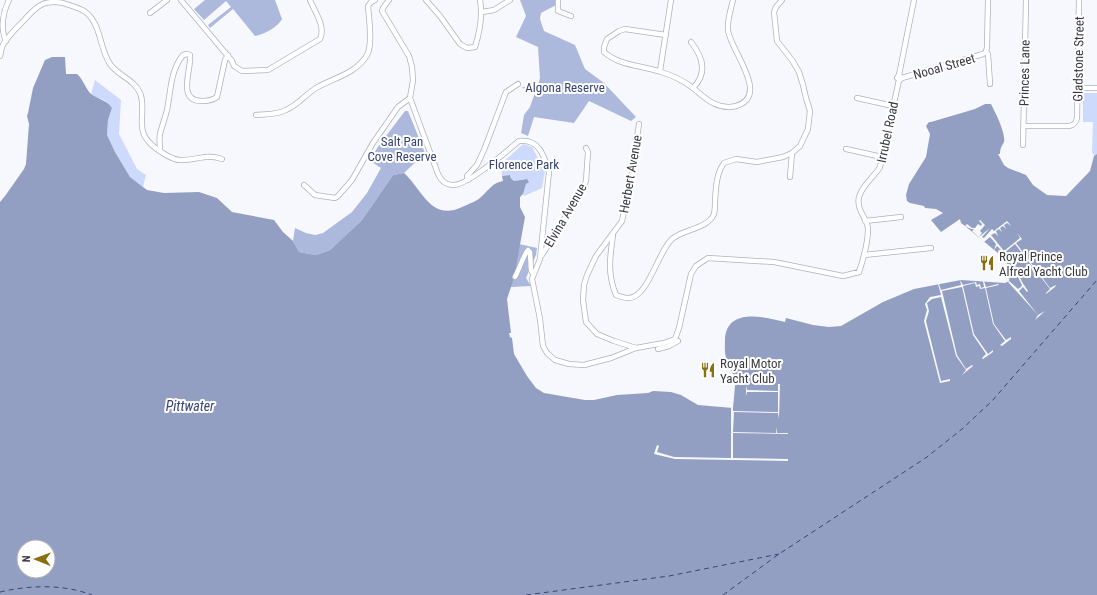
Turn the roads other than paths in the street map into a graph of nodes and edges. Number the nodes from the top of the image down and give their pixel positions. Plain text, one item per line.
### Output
1 (9, 0) edge
2 (167, 0) edge
3 (181, 0) edge
4 (310, 0) edge
5 (375, 0) edge
6 (426, 0) edge
7 (480, 0) edge
8 (510, 0) edge
9 (558, 0) edge
10 (671, 0) edge
11 (733, 0) edge
12 (782, 0) edge
13 (914, 0) edge
14 (988, 0) edge
15 (1026, 0) edge
16 (1079, 0) edge
17 (386, 1) edge
18 (482, 12) junction
19 (150, 13) dead end
20 (572, 16) dead end
21 (666, 35) junction
22 (6, 41) junction
23 (691, 42) dead end
24 (986, 52) junction
25 (228, 55) junction
26 (0, 56) edge
27 (660, 71) junction
28 (900, 78) junction
29 (518, 84) dead end
30 (990, 84) dead end
31 (693, 88) junction
32 (1078, 88) junction
33 (1097, 88) edge
34 (410, 98) junction
35 (857, 98) dead end
36 (893, 106) junction
37 (256, 115) dead end
38 (639, 124) dead end
39 (1024, 126) junction
40 (1023, 145) dead end
41 (586, 148) dead end
42 (846, 149) dead end
43 (160, 150) junction
44 (792, 153) junction
45 (882, 157) junction
46 (222, 159) dead end
47 (790, 176) dead end
48 (468, 180) junction
49 (304, 185) dead end
50 (901, 217) dead end
51 (865, 221) junction
52 (613, 234) junction
53 (931, 248) dead end
54 (864, 255) junction
55 (540, 259) junction
56 (533, 274) junction
57 (515, 277) dead end
58 (678, 341) dead end
59 (636, 348) junction
60 (658, 349) dead end

1 - 22 street
2 - 19 street
3 - 25 street
4 - 25 street
5 - 37 street
6 - 18 street
7 - 18 street
8 - 18 street
9 - 20 street
10 - 21 street
11 - 31 street
12 - 44 street
13 - 28 street, Irrubel Road
14 - 24 street
15 - 39 street, Princes Lane
16 - 32 street, Gladstone Street
17 - 34 street
21 - 27 street
21 - 27 street
22 - 26 street
22 - 43 street
23 - 31 street
24 - 28 street, Nooal Street
24 - 30 street
25 - 43 street
27 - 31 street
28 - 36 street, Irrubel Road
29 - 48 street
32 - 33 street
32 - 39 street, Gladstone Street
34 - 48 street
34 - 49 street
35 - 36 street
36 - 45 street, Irrubel Road
38 - 52 street, Herbert Avenue
39 - 40 street, Princes Lane
41 - 55 street, Elvina Avenue
42 - 45 street
43 - 46 street
44 - 47 street
44 - 52 street
45 - 51 street, Irrubel Road
48 - 55 street
50 - 51 street
51 - 54 street, Irrubel Road
52 - 59 street, Herbert Avenue
53 - 54 street
54 - 59 street, Irrubel Road
55 - 56 street
56 - 57 street
56 - 59 street
58 - 60 street

